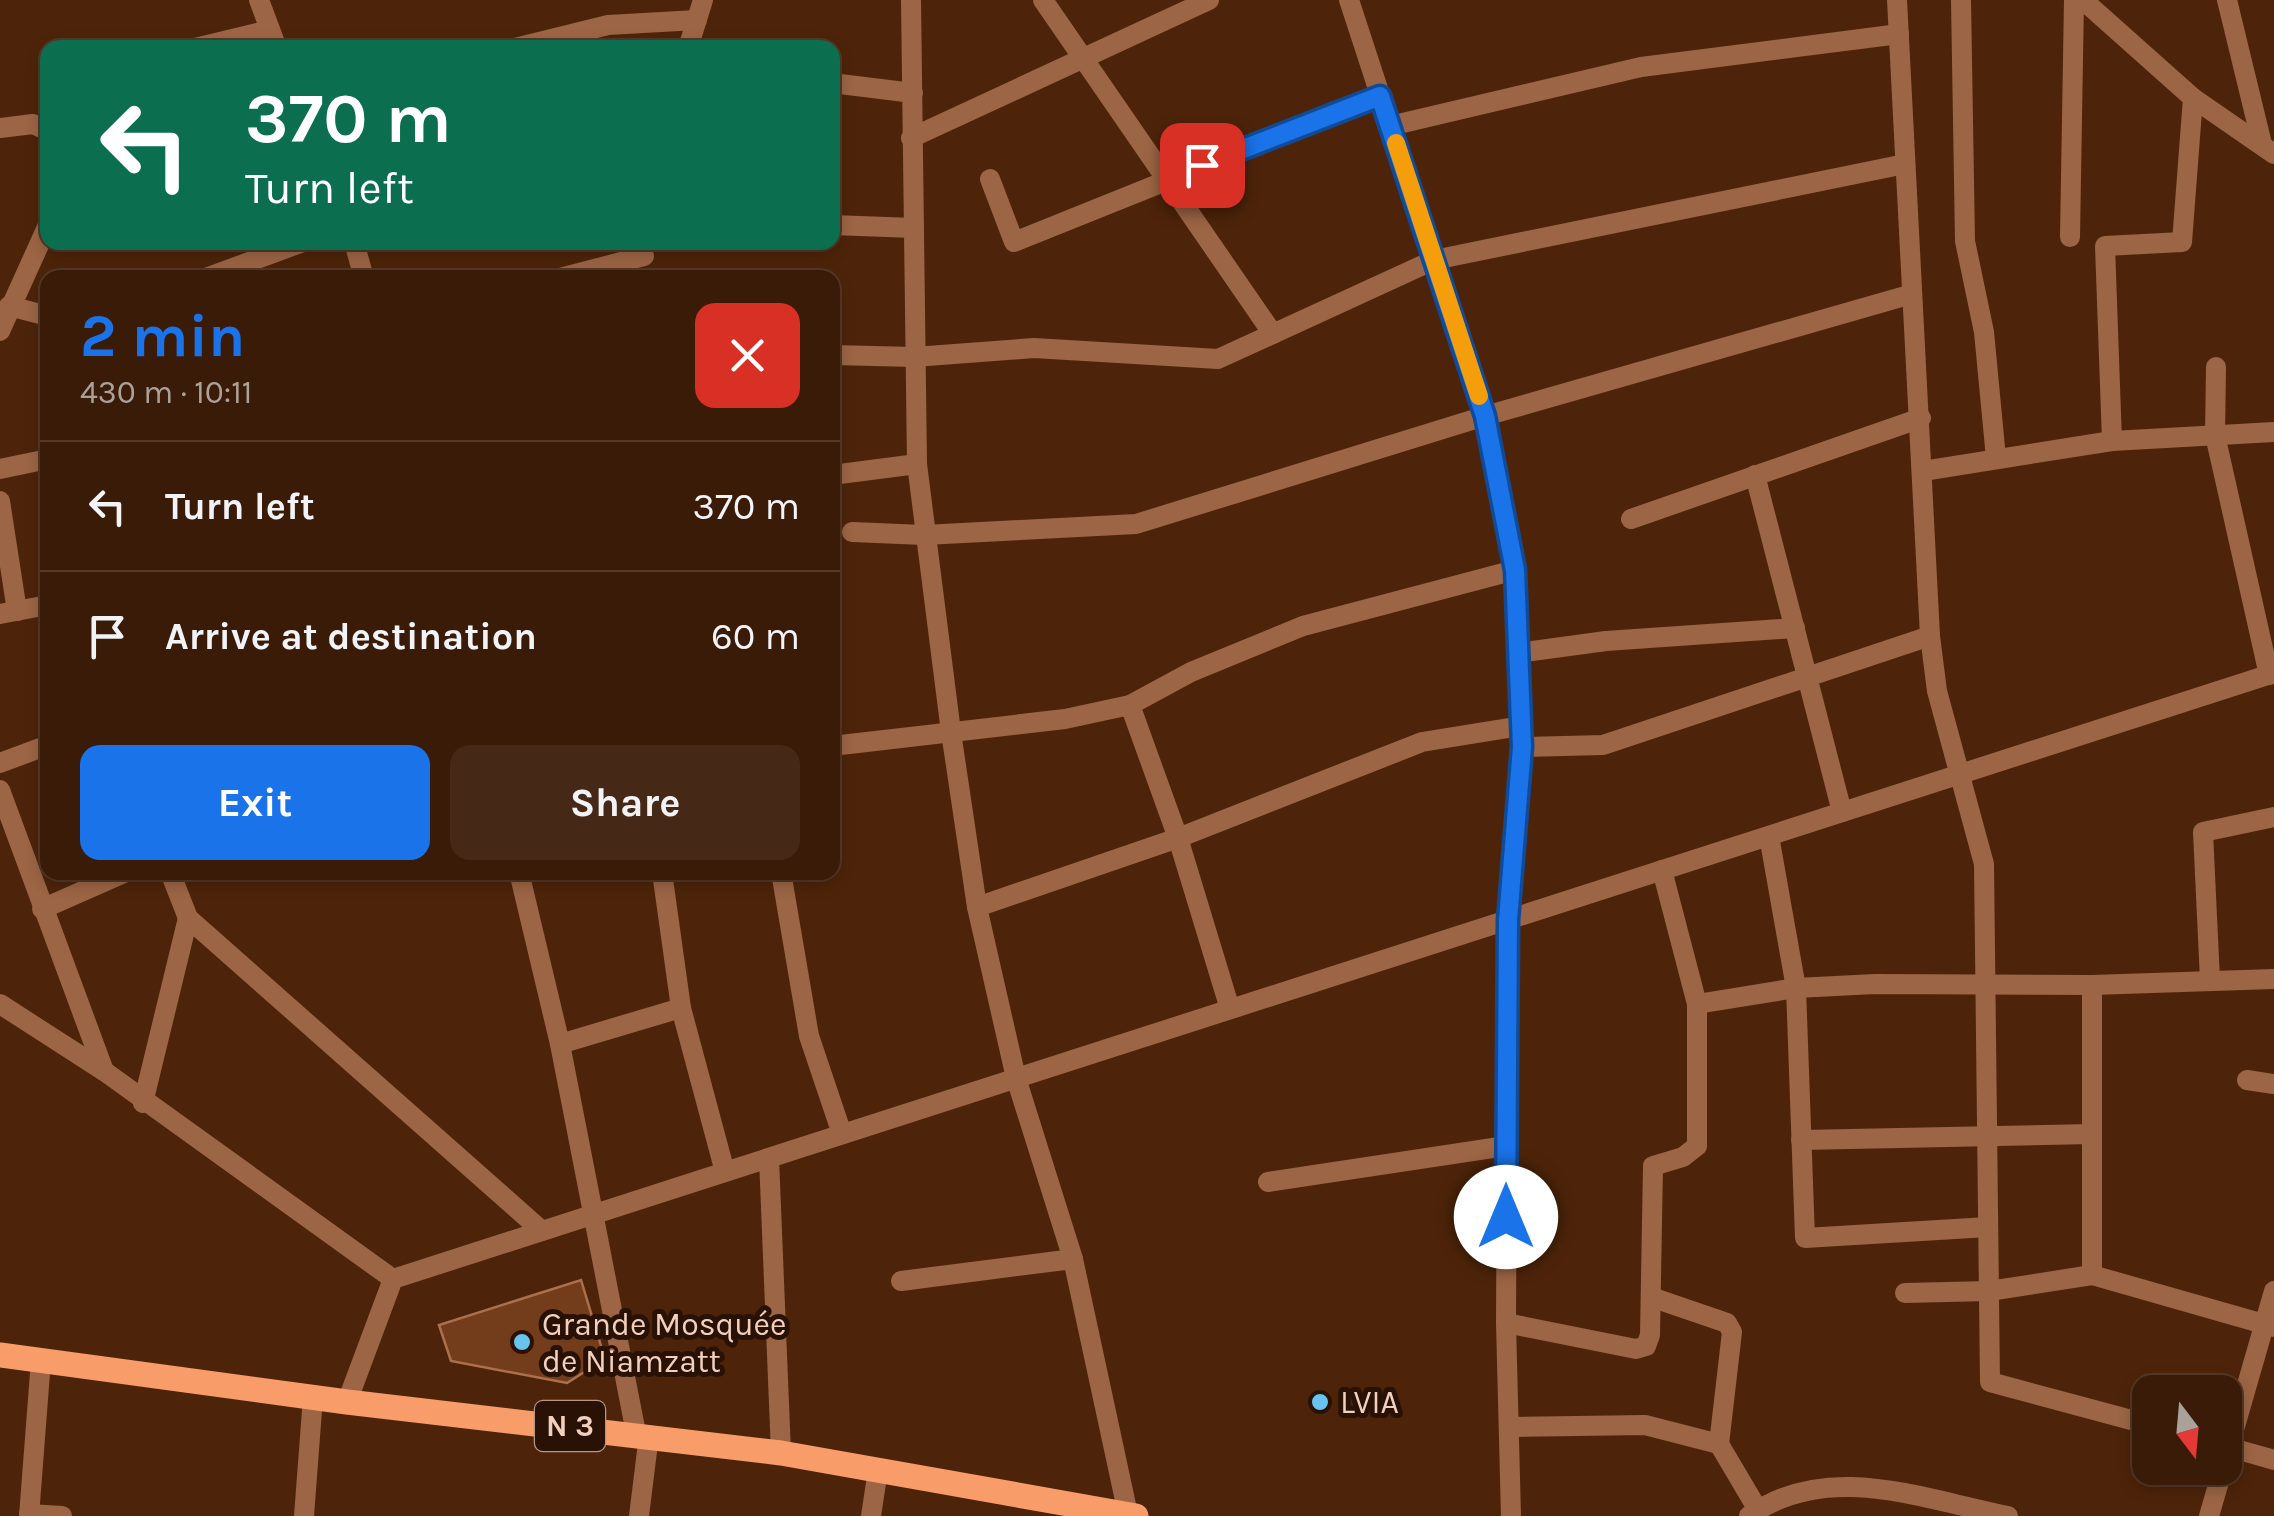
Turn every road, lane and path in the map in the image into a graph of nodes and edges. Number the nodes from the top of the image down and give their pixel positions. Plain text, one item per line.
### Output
1 (259, 0) edge
2 (911, 0) edge
3 (1044, 0) edge
4 (1209, 0) edge
5 (1348, 0) edge
6 (1897, 0) edge
7 (1961, 0) edge
8 (2074, 0) edge
9 (2083, 0) edge
10 (2227, 0) edge
11 (700, 10) edge
12 (1899, 34) junction
13 (273, 39) edge
14 (548, 40) edge
15 (691, 40) edge
16 (1083, 58) junction
17 (840, 84) edge
18 (913, 93) junction
19 (1380, 96) junction
20 (2193, 98) junction
21 (1390, 126) junction
22 (0, 128) edge
23 (40, 128) edge
24 (911, 138) junction
25 (2268, 149) edge
26 (1906, 164) junction
27 (990, 179) dead end
28 (1166, 179) junction
29 (840, 226) edge
30 (914, 228) junction
31 (2070, 236) dead end
32 (40, 242) edge
33 (281, 250) edge
34 (644, 259) edge
35 (1434, 260) junction
36 (228, 270) edge
37 (595, 270) edge
38 (1912, 294) junction
39 (10, 306) junction
40 (40, 314) edge
41 (0, 331) edge
42 (1272, 334) junction
43 (840, 355) edge
44 (914, 357) junction
45 (2216, 367) dead end
46 (1485, 416) junction
47 (1921, 418) junction
48 (2274, 432) edge
49 (2215, 435) junction
50 (2112, 441) junction
51 (1996, 458) junction
52 (40, 462) edge
53 (917, 464) junction
54 (0, 469) edge
55 (1924, 471) junction
56 (840, 474) edge
57 (1755, 476) junction
58 (0, 501) edge
59 (1632, 518) dead end
60 (852, 532) dead end
61 (924, 534) junction
62 (1515, 570) junction
63 (40, 606) edge
64 (8, 612) edge
65 (1794, 628) junction
66 (1930, 636) junction
67 (1518, 653) junction
68 (2272, 674) edge
69 (1807, 676) junction
70 (1130, 705) junction
71 (951, 732) junction
72 (1521, 737) junction
73 (840, 745) edge
74 (40, 748) edge
75 (0, 764) edge
76 (1961, 774) junction
77 (0, 790) edge
78 (1842, 812) junction
79 (2274, 817) edge
80 (1769, 836) junction
81 (1178, 838) junction
82 (1662, 870) junction
83 (108, 880) edge
84 (173, 880) edge
85 (521, 880) edge
86 (663, 880) edge
87 (782, 880) edge
88 (977, 907) junction
89 (42, 909) junction
90 (188, 918) junction
91 (1508, 920) junction
92 (2274, 978) edge
93 (2210, 980) junction
94 (1985, 985) junction
95 (2092, 985) junction
96 (1796, 988) junction
97 (0, 1004) edge
98 (1697, 1004) junction
99 (681, 1008) junction
100 (1230, 1009) junction
101 (560, 1044) junction
102 (104, 1071) junction
103 (1016, 1078) junction
104 (2247, 1080) dead end
105 (2274, 1084) edge
106 (143, 1103) junction
107 (842, 1134) junction
108 (2091, 1134) junction
109 (1987, 1138) junction
110 (1801, 1140) junction
111 (1506, 1146) junction
112 (769, 1158) junction
113 (725, 1172) junction
114 (1268, 1182) dead end
115 (593, 1214) junction
116 (1988, 1227) junction
117 (542, 1230) junction
118 (1072, 1259) junction
119 (2092, 1275) junction
120 (393, 1279) junction
121 (901, 1281) dead end
122 (2274, 1291) edge
123 (1988, 1292) junction
124 (1905, 1294) dead end
125 (1652, 1297) junction
126 (1506, 1323) junction
127 (2269, 1326) edge
128 (0, 1355) edge
129 (41, 1360) junction
130 (313, 1397) junction
131 (347, 1402) junction
132 (2242, 1407) edge
133 (2132, 1421) edge
134 (1509, 1427) junction
135 (642, 1434) junction
136 (1719, 1444) junction
137 (781, 1453) junction
138 (2242, 1457) edge
139 (2274, 1460) edge
140 (878, 1470) junction
141 (2218, 1485) edge
142 (1754, 1513) edge
143 (29, 1515) edge
144 (1132, 1515) edge
145 (62, 1516) edge
146 (304, 1516) edge
147 (640, 1516) edge
148 (871, 1516) edge
149 (1511, 1516) edge
150 (2008, 1516) edge
151 (2209, 1516) edge

1 - 13 street
2 - 18 street
3 - 16 street
4 - 16 street
5 - 19 street
6 - 12 street
7 - 51 street
8 - 31 street
9 - 20 street
10 - 25 street
11 - 14 street
11 - 15 street
12 - 21 street
12 - 26 street
16 - 24 street
16 - 28 street
17 - 18 street
18 - 24 street
19 - 21 street
19 - 28 street
20 - 25 street
20 - 50 street
21 - 35 street
22 - 23 street
24 - 30 street
26 - 35 street
26 - 38 street
27 - 28 street
28 - 42 street
29 - 30 street
30 - 44 street
32 - 39 street
33 - 36 street
34 - 37 street
35 - 42 street
35 - 46 street
38 - 46 street
38 - 47 street
39 - 40 street
39 - 41 street
42 - 44 street
43 - 44 street
44 - 53 street
45 - 49 street
46 - 61 street
46 - 62 street
47 - 55 street
47 - 57 street
48 - 49 street
49 - 50 street
49 - 68 street
50 - 51 street
51 - 55 street
52 - 54 street
53 - 56 street
53 - 61 street
55 - 66 street
57 - 59 street
57 - 65 street
58 - 64 street
60 - 61 street
61 - 71 street
62 - 67 street
62 - 70 street
63 - 64 street
65 - 67 street
65 - 69 street
66 - 69 street
66 - 76 street
67 - 72 street
68 - 76 street
69 - 72 street
69 - 78 street
70 - 71 street
70 - 81 street
71 - 73 street
71 - 88 street
72 - 81 street
72 - 91 street
74 - 75 street
76 - 78 street
76 - 94 street
77 - 89 street
78 - 80 street
79 - 93 street
80 - 82 street
80 - 96 street
81 - 88 street
81 - 100 street
82 - 91 street
82 - 98 street
83 - 89 street
84 - 90 street
85 - 101 street
86 - 99 street
87 - 107 street
88 - 103 street
89 - 102 street
90 - 106 street
90 - 117 street
91 - 100 street
91 - 111 street
92 - 93 street
93 - 95 street
94 - 95 street
94 - 96 street
94 - 109 street
95 - 108 street
96 - 98 street
96 - 110 street
97 - 102 street
98 - 125 street
99 - 101 street
99 - 113 street
100 - 103 street
101 - 115 street
102 - 106 street
103 - 107 street
103 - 118 street
104 - 105 street
106 - 120 street
107 - 112 street
108 - 109 street
108 - 119 street
109 - 110 street
109 - 116 street
110 - 116 street
111 - 114 street
111 - 126 street
112 - 113 street
112 - 137 street
113 - 115 street
115 - 117 street
115 - 135 street
116 - 123 street
117 - 120 street
118 - 121 street
118 - 144 street
119 - 123 street
119 - 127 street
120 - 131 street
122 - 127 street
123 - 124 street
123 - 133 street
125 - 126 street
125 - 136 street
126 - 134 street
127 - 132 street
128 - 129 main road, N 3
129 - 130 main road, N 3
129 - 143 street
130 - 131 main road, N 3
130 - 146 street
131 - 135 main road, N 3
134 - 136 street
134 - 149 street
135 - 137 main road, N 3
135 - 147 street
136 - 142 street
137 - 140 main road, N 3
138 - 139 street
140 - 144 main road, N 3
140 - 148 street
141 - 151 street
142 - 150 street
143 - 145 street

